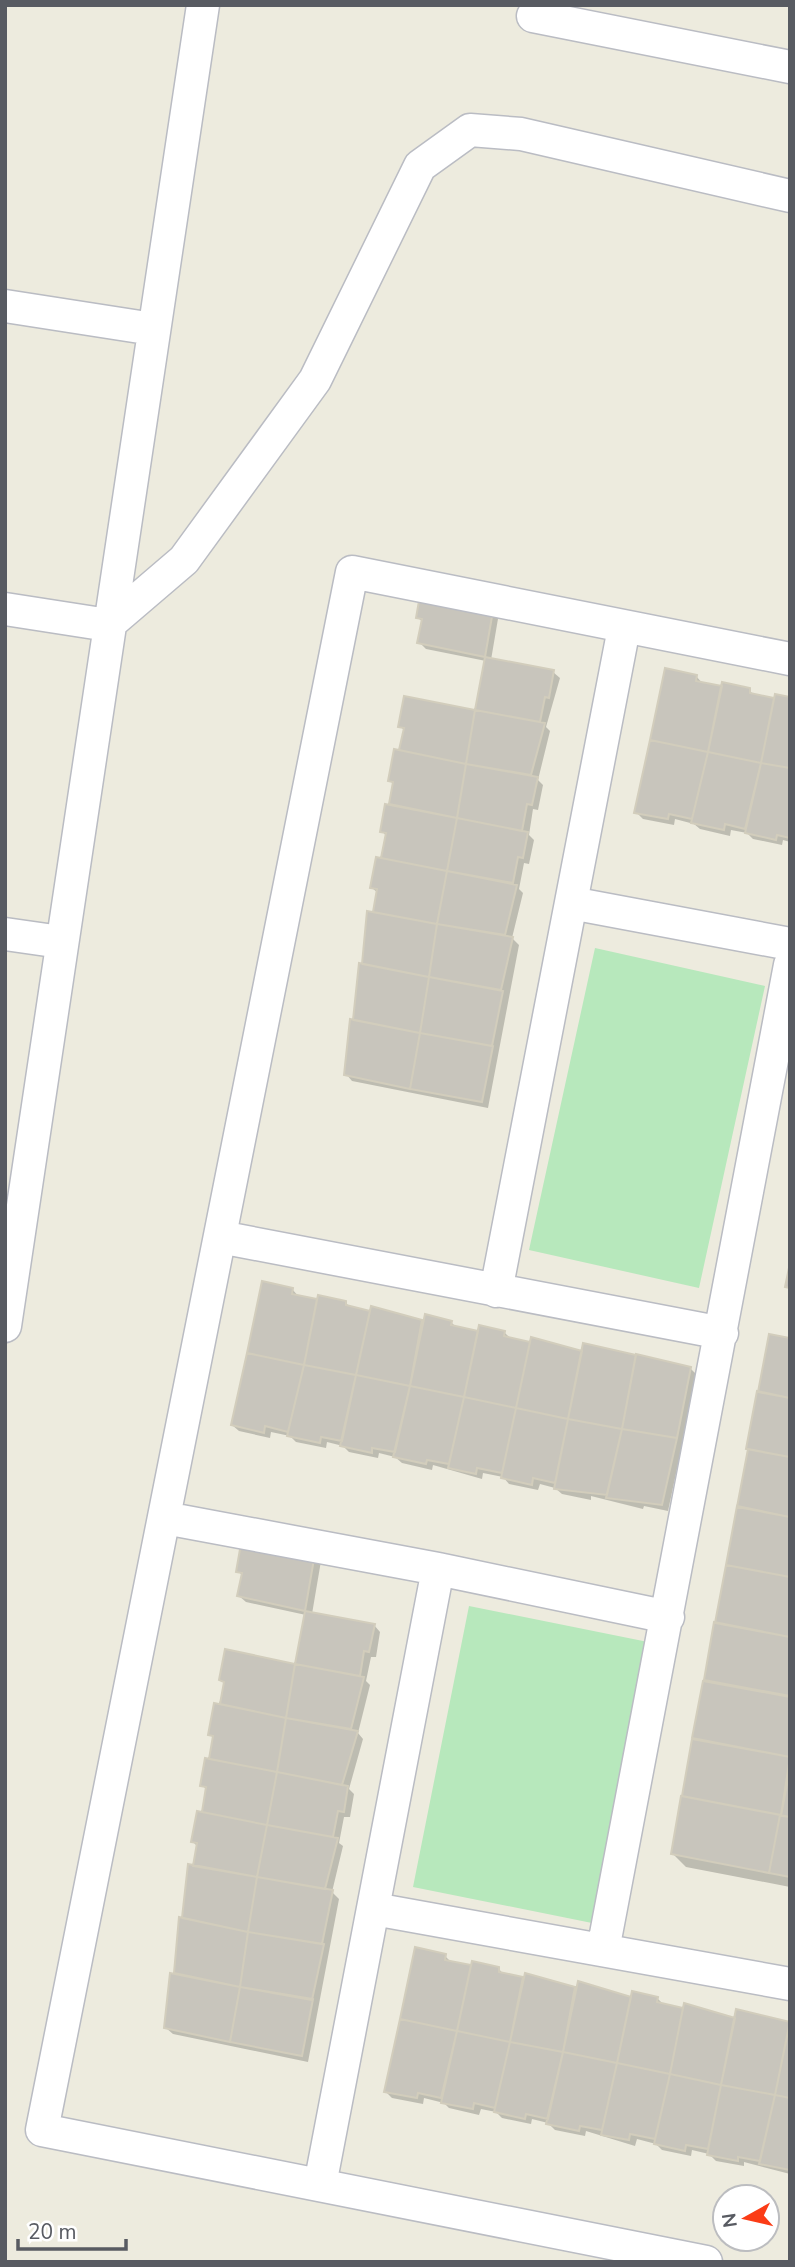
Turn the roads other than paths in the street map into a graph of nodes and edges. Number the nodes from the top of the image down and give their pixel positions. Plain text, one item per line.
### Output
1 (202, 5) edge
2 (533, 16) dead end
3 (790, 67) edge
4 (790, 197) edge
5 (5, 306) edge
6 (153, 329) junction
7 (5, 609) edge
8 (108, 625) junction
9 (624, 628) junction
10 (790, 659) edge
11 (570, 903) junction
12 (5, 934) edge
13 (61, 942) junction
14 (790, 944) edge
15 (790, 965) edge
16 (220, 1237) junction
17 (496, 1291) junction
18 (5, 1326) edge
19 (722, 1334) junction
20 (165, 1518) junction
21 (438, 1569) junction
22 (668, 1617) junction
23 (374, 1909) junction
24 (603, 1950) junction
25 (790, 1984) edge
26 (320, 2185) junction
27 (706, 2262) edge

1 - 6 street
2 - 3 street
4 - 8 street
5 - 6 street
6 - 8 street
7 - 8 street
8 - 13 street
9 - 10 street
9 - 11 street
9 - 16 street
11 - 14 street
11 - 17 street
12 - 13 street
13 - 18 street
15 - 19 street
16 - 17 street
16 - 20 street
17 - 19 street
19 - 22 street
20 - 21 street
20 - 26 street
21 - 22 street
21 - 23 street
22 - 24 street
23 - 24 street
23 - 26 street
24 - 25 street
26 - 27 street

